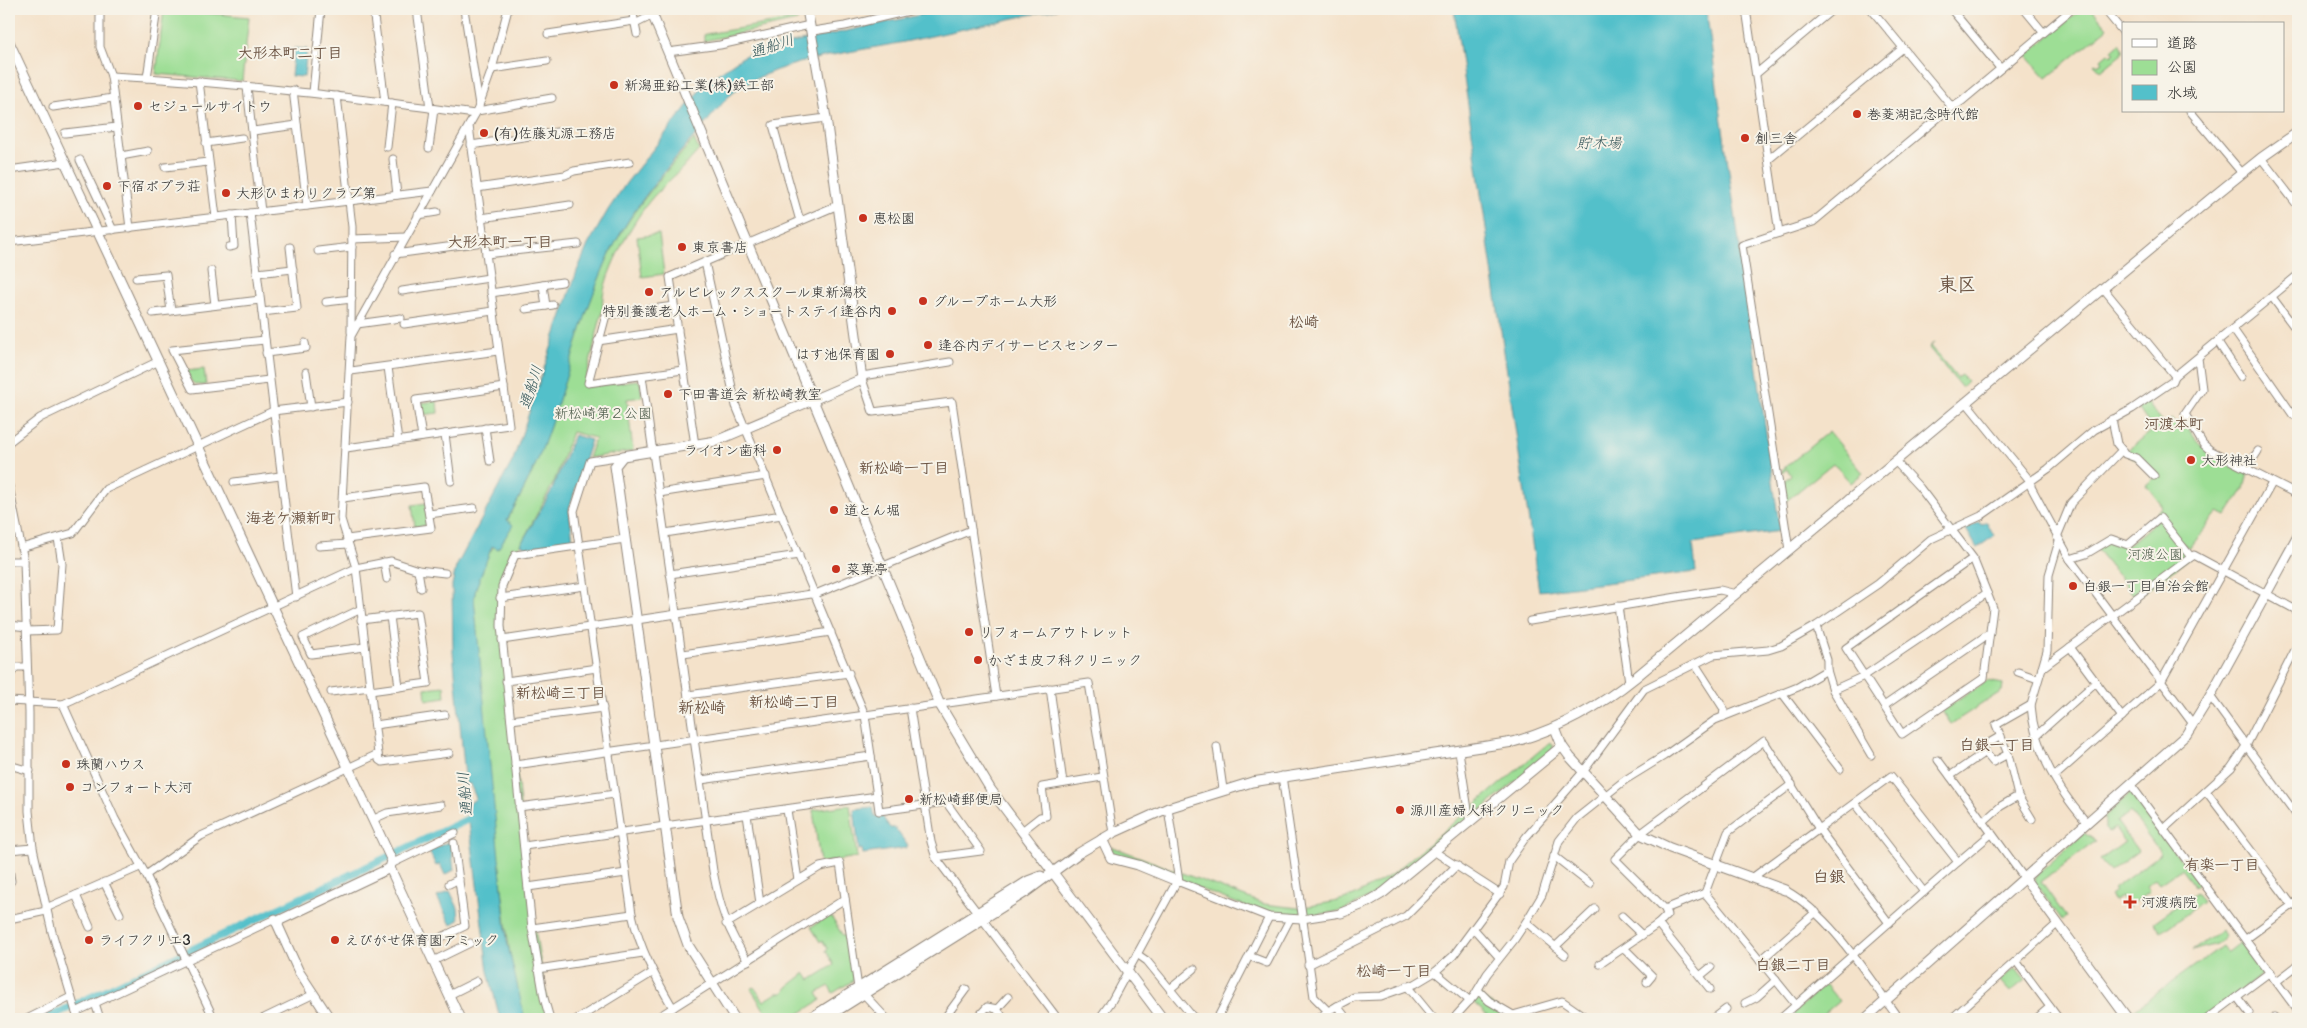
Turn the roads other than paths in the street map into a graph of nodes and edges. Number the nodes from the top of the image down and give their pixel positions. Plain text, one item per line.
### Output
1 (100, 9) edge
2 (158, 9) edge
3 (321, 9) edge
4 (373, 9) edge
5 (417, 9) edge
6 (464, 9) edge
7 (508, 9) edge
8 (632, 9) edge
9 (808, 9) edge
10 (917, 9) edge
11 (1746, 9) edge
12 (1834, 9) edge
13 (1871, 9) edge
14 (1951, 9) edge
15 (2024, 9) edge
16 (2072, 9) edge
17 (2104, 9) edge
18 (651, 12) edge
19 (634, 22) junction
20 (812, 30) junction
21 (2122, 31) edge
22 (2043, 32) junction
23 (548, 34) dead end
24 (637, 34) dead end
25 (9, 42) edge
26 (1903, 48) junction
27 (668, 52) junction
28 (547, 61) dead end
29 (2000, 68) junction
30 (492, 69) junction
31 (1757, 73) junction
32 (111, 76) junction
33 (147, 78) junction
34 (199, 81) junction
35 (247, 87) junction
36 (293, 90) junction
37 (312, 92) junction
38 (337, 96) junction
39 (114, 98) junction
40 (552, 98) dead end
41 (389, 102) junction
42 (1952, 106) junction
43 (53, 107) dead end
44 (432, 108) junction
45 (477, 110) junction
46 (2191, 112) edge
47 (826, 118) junction
48 (297, 125) junction
49 (468, 126) junction
50 (117, 127) junction
51 (254, 131) junction
52 (557, 132) dead end
53 (2298, 132) edge
54 (65, 133) dead end
55 (242, 138) dead end
56 (206, 143) junction
57 (471, 145) junction
58 (387, 147) dead end
59 (429, 148) dead end
60 (148, 151) dead end
61 (121, 156) junction
62 (2261, 158) junction
63 (393, 159) dead end
64 (1769, 159) junction
65 (80, 160) dead end
66 (64, 162) junction
67 (208, 162) junction
68 (630, 162) dead end
69 (165, 167) dead end
70 (9, 170) edge
71 (2242, 173) junction
72 (477, 188) junction
73 (432, 191) junction
74 (397, 196) junction
75 (349, 201) junction
76 (570, 205) dead end
77 (838, 205) junction
78 (307, 206) junction
79 (2298, 206) edge
80 (260, 212) junction
81 (437, 212) dead end
82 (250, 213) junction
83 (232, 215) junction
84 (418, 215) junction
85 (216, 217) junction
86 (481, 218) junction
87 (800, 221) junction
88 (130, 228) junction
89 (113, 230) junction
90 (97, 232) junction
91 (1779, 233) junction
92 (406, 237) junction
93 (9, 242) edge
94 (484, 242) junction
95 (352, 243) junction
96 (578, 244) dead end
97 (748, 244) junction
98 (229, 247) dead end
99 (290, 247) dead end
100 (318, 251) dead end
101 (395, 254) junction
102 (486, 254) junction
103 (705, 262) junction
104 (293, 269) junction
105 (211, 271) dead end
106 (257, 273) junction
107 (2298, 275) edge
108 (136, 278) dead end
109 (489, 278) junction
110 (562, 282) dead end
111 (543, 285) junction
112 (2103, 288) junction
113 (402, 291) dead end
114 (491, 293) junction
115 (2272, 297) junction
116 (352, 299) junction
117 (260, 300) junction
118 (326, 302) dead end
119 (215, 305) junction
120 (674, 306) junction
121 (526, 310) dead end
122 (171, 311) junction
123 (262, 312) junction
124 (493, 312) junction
125 (153, 313) dead end
126 (357, 324) junction
127 (678, 329) junction
128 (2234, 329) junction
129 (2298, 332) edge
130 (351, 336) junction
131 (265, 340) junction
132 (598, 341) junction
133 (2218, 342) junction
134 (305, 343) dead end
135 (498, 351) junction
136 (266, 353) junction
137 (2198, 358) junction
138 (159, 361) junction
139 (950, 362) dead end
140 (388, 367) junction
141 (683, 370) junction
142 (351, 371) junction
143 (306, 372) dead end
144 (642, 376) junction
145 (2175, 376) junction
146 (2241, 377) dead end
147 (862, 378) junction
148 (269, 380) junction
149 (504, 387) junction
150 (813, 400) junction
151 (348, 402) junction
152 (1966, 402) junction
153 (311, 407) junction
154 (273, 411) junction
155 (2293, 415) dead end
156 (2112, 419) junction
157 (486, 428) junction
158 (746, 429) junction
159 (445, 434) junction
160 (422, 437) junction
161 (398, 440) junction
162 (9, 442) edge
163 (199, 445) junction
164 (695, 446) junction
165 (346, 448) junction
166 (2122, 450) junction
167 (2258, 450) dead end
168 (653, 451) junction
169 (623, 456) junction
170 (490, 461) dead end
171 (1895, 462) junction
172 (2247, 468) junction
173 (280, 476) junction
174 (766, 476) junction
175 (2154, 476) dead end
176 (451, 481) dead end
177 (234, 482) dead end
178 (2031, 482) junction
179 (2272, 483) junction
180 (9, 486) edge
181 (660, 492) junction
182 (2298, 495) edge
183 (342, 498) junction
184 (474, 508) dead end
185 (429, 514) junction
186 (782, 515) junction
187 (1952, 529) junction
188 (972, 530) junction
189 (665, 533) junction
190 (2298, 536) edge
191 (58, 538) junction
192 (625, 539) junction
193 (2058, 539) junction
194 (348, 542) junction
195 (579, 545) junction
196 (319, 546) dead end
197 (21, 548) junction
198 (1789, 550) junction
199 (799, 555) junction
200 (2191, 557) junction
201 (1973, 558) junction
202 (2070, 559) junction
203 (9, 561) edge
204 (24, 561) junction
205 (384, 562) junction
206 (882, 567) junction
207 (356, 568) junction
208 (418, 570) junction
209 (2223, 571) junction
210 (445, 573) dead end
211 (670, 574) junction
212 (387, 579) dead end
213 (585, 586) junction
214 (421, 588) dead end
215 (1987, 593) junction
216 (816, 594) junction
217 (1736, 594) junction
218 (2266, 594) junction
219 (296, 597) junction
220 (500, 598) junction
221 (1618, 606) junction
222 (275, 607) junction
223 (359, 610) junction
224 (2298, 611) edge
225 (676, 614) junction
226 (390, 616) junction
227 (2112, 616) junction
228 (361, 620) junction
229 (636, 620) junction
230 (1530, 621) dead end
231 (9, 625) edge
232 (591, 626) junction
233 (1816, 626) junction
234 (27, 629) junction
235 (832, 632) junction
236 (1990, 633) junction
237 (502, 640) junction
238 (2298, 644) edge
239 (365, 647) junction
240 (2070, 647) junction
241 (682, 654) junction
242 (1695, 664) junction
243 (26, 667) junction
244 (597, 668) junction
245 (2042, 668) junction
246 (1827, 670) junction
247 (2018, 672) dead end
248 (9, 673) edge
249 (848, 673) junction
250 (1864, 676) junction
251 (2038, 679) junction
252 (1633, 680) junction
253 (506, 681) junction
254 (2096, 682) junction
255 (2161, 682) junction
256 (399, 687) junction
257 (1050, 688) junction
258 (370, 689) junction
259 (1644, 689) junction
260 (1833, 690) junction
261 (331, 692) dead end
262 (1782, 693) junction
263 (688, 695) junction
264 (996, 696) junction
265 (2210, 696) junction
266 (9, 701) edge
267 (28, 702) junction
268 (63, 704) junction
269 (940, 704) junction
270 (2031, 705) junction
271 (1884, 706) junction
272 (603, 708) junction
273 (910, 708) junction
274 (445, 715) dead end
275 (865, 715) junction
276 (1722, 717) junction
277 (2122, 718) junction
278 (511, 720) junction
279 (2193, 724) junction
280 (375, 725) junction
281 (1555, 728) junction
282 (2037, 735) junction
283 (2001, 736) junction
284 (695, 739) junction
285 (654, 744) junction
286 (1562, 746) junction
287 (2246, 746) junction
288 (1217, 747) dead end
289 (608, 751) junction
290 (1459, 751) junction
291 (448, 752) dead end
292 (1985, 752) junction
293 (378, 754) junction
294 (2008, 754) junction
295 (1871, 755) dead end
296 (871, 756) junction
297 (1938, 760) dead end
298 (9, 765) edge
299 (515, 765) junction
300 (350, 767) junction
301 (1840, 769) dead end
302 (30, 772) junction
303 (1583, 772) junction
304 (1282, 776) junction
305 (1950, 776) junction
306 (1102, 777) junction
307 (2054, 777) junction
308 (701, 780) junction
309 (1063, 783) junction
310 (1792, 784) junction
311 (2131, 785) junction
312 (1223, 789) junction
313 (2206, 792) junction
314 (615, 794) junction
315 (877, 796) junction
316 (1604, 796) junction
317 (2018, 796) junction
318 (1856, 802) junction
319 (441, 805) dead end
320 (925, 805) junction
321 (519, 807) junction
322 (1168, 808) junction
323 (788, 810) junction
324 (747, 815) junction
325 (2298, 817) edge
326 (374, 819) junction
327 (2032, 819) dead end
328 (706, 820) junction
329 (1983, 822) junction
330 (1470, 823) junction
331 (2087, 823) junction
332 (665, 826) junction
333 (1819, 829) junction
334 (2164, 829) junction
335 (1022, 831) junction
336 (455, 833) dead end
337 (621, 833) junction
338 (1113, 833) junction
339 (1640, 834) junction
340 (1991, 834) junction
341 (1102, 839) junction
342 (454, 843) dead end
343 (524, 846) junction
344 (33, 848) junction
345 (9, 850) edge
346 (1435, 852) junction
347 (1554, 856) junction
348 (936, 857) junction
349 (1958, 862) junction
350 (392, 864) junction
351 (1457, 865) junction
352 (1716, 865) junction
353 (140, 866) junction
354 (9, 868) edge
355 (1053, 871) junction
356 (626, 873) junction
357 (146, 875) junction
358 (1752, 878) junction
359 (460, 879) junction
360 (2025, 879) junction
361 (798, 880) junction
362 (11, 881) dead end
363 (104, 882) junction
364 (1178, 882) junction
365 (449, 884) dead end
366 (1590, 884) dead end
367 (528, 888) junction
368 (1785, 890) joint
369 (1924, 892) junction
370 (1705, 893) junction
371 (1500, 894) junction
372 (76, 895) junction
373 (846, 899) junction
374 (760, 903) junction
375 (2295, 903) edge
376 (1595, 908) dead end
377 (1665, 909) junction
378 (46, 910) junction
379 (1816, 912) junction
380 (1341, 913) joint
381 (120, 914) dead end
382 (632, 914) junction
383 (980, 916) junction
384 (1622, 916) dead end
385 (1269, 917) junction
386 (9, 918) edge
387 (1290, 919) junction
388 (1302, 919) junction
389 (276, 920) junction
390 (1526, 922) junction
391 (1889, 923) junction
392 (726, 924) junction
393 (1658, 924) junction
394 (2057, 924) junction
395 (90, 927) dead end
396 (532, 928) junction
397 (1474, 929) junction
398 (1642, 935) junction
399 (2246, 939) junction
400 (470, 943) dead end
401 (425, 945) junction
402 (1555, 946) junction
403 (1624, 948) junction
404 (643, 954) junction
405 (1138, 954) junction
406 (1565, 955) dead end
407 (1249, 956) junction
408 (1852, 956) junction
409 (1499, 957) junction
410 (186, 959) junction
411 (433, 961) junction
412 (748, 961) junction
413 (1760, 961) junction
414 (2016, 961) junction
415 (1600, 964) dead end
416 (1308, 965) junction
417 (2298, 965) edge
418 (1711, 967) dead end
419 (538, 969) junction
420 (1194, 969) dead end
421 (1127, 971) junction
422 (1435, 972) junction
423 (2270, 972) junction
424 (652, 973) junction
425 (1700, 976) junction
426 (1776, 980) junction
427 (477, 981) dead end
428 (2277, 981) junction
429 (1647, 982) dead end
430 (712, 983) junction
431 (1407, 986) junction
432 (966, 989) dead end
433 (1170, 989) junction
434 (1710, 989) dead end
435 (1478, 990) junction
436 (860, 992) junction
437 (314, 994) junction
438 (449, 995) junction
439 (1008, 997) dead end
440 (2237, 997) junction
441 (71, 999) junction
442 (1470, 1001) junction
443 (1885, 1001) junction
444 (1745, 1004) dead end
445 (1796, 1005) junction
446 (96, 1006) dead end
447 (1337, 1006) junction
448 (2050, 1007) junction
449 (673, 1008) junction
450 (997, 1008) junction
451 (1726, 1009) dead end
452 (1328, 1011) junction
453 (2298, 1011) edge
454 (2249, 1012) dead end
455 (76, 1014) edge
456 (1514, 1017) edge
457 (26, 1019) edge
458 (100, 1019) edge
459 (214, 1019) edge
460 (262, 1019) edge
461 (330, 1019) edge
462 (460, 1019) edge
463 (550, 1019) edge
464 (577, 1019) edge
465 (655, 1019) edge
466 (735, 1019) edge
467 (809, 1019) edge
468 (824, 1019) edge
469 (887, 1019) edge
470 (944, 1019) edge
471 (976, 1019) edge
472 (1004, 1019) edge
473 (1058, 1019) edge
474 (1099, 1019) edge
475 (1163, 1019) edge
476 (1197, 1019) edge
477 (1217, 1019) edge
478 (1318, 1019) edge
479 (1348, 1019) edge
480 (1434, 1019) edge
481 (1453, 1019) edge
482 (1588, 1019) edge
483 (1714, 1019) edge
484 (1780, 1019) edge
485 (1865, 1019) edge
486 (1899, 1019) edge
487 (1951, 1019) edge
488 (2036, 1019) edge
489 (2059, 1019) edge
490 (2128, 1019) edge
491 (2208, 1019) edge

1 - 32 street
2 - 33 street
3 - 37 street
4 - 41 street
5 - 44 street
6 - 45 street
7 - 30 street
8 - 19 street
9 - 20 street
10 - 20 street
11 - 31 street
12 - 31 street
13 - 26 street
14 - 29 street
15 - 22 street
16 - 22 street
17 - 21 street
18 - 19 street
18 - 27 street
19 - 23 street
19 - 24 street
20 - 27 street
20 - 47 street
22 - 29 street
25 - 66 street
26 - 42 street
26 - 64 street
27 - 97 street
28 - 30 street
29 - 42 street
30 - 45 street
31 - 64 street
32 - 33 street
32 - 39 street
33 - 34 street
34 - 35 street
34 - 56 street
35 - 36 street
35 - 51 street
36 - 37 street
36 - 48 street
37 - 38 street
38 - 41 street
38 - 75 street
39 - 43 street
39 - 50 street
40 - 45 street
41 - 44 street
41 - 58 street
42 - 91 street
44 - 45 street
44 - 59 street
45 - 49 street
46 - 71 street
47 - 77 street
47 - 87 street
48 - 51 street
48 - 78 street
49 - 57 street
49 - 73 street
50 - 54 street
50 - 61 street
51 - 80 street
52 - 57 street
53 - 62 street
55 - 56 street
56 - 67 street
57 - 72 street
60 - 61 street
61 - 88 street
62 - 71 street
62 - 79 street
63 - 74 street
64 - 91 street
65 - 89 street
66 - 70 street
66 - 90 street
67 - 69 street
67 - 85 street
68 - 72 street
71 - 112 street
72 - 86 street
73 - 74 street
73 - 84 street
74 - 75 street
75 - 78 street
75 - 95 street
76 - 86 street
77 - 87 street
77 - 147 street
78 - 80 street
80 - 82 street
81 - 84 street
82 - 83 street
82 - 106 street
83 - 85 street
83 - 98 street
84 - 92 street
85 - 88 street
86 - 94 street
87 - 97 street
88 - 89 street
89 - 90 street
90 - 93 street
90 - 138 street
91 - 198 street
92 - 95 street
92 - 101 street
94 - 101 street
94 - 102 street
95 - 100 street
95 - 116 street
96 - 102 street
97 - 103 street
97 - 150 street
99 - 104 street
101 - 126 street
102 - 109 street
103 - 120 street
103 - 158 street
104 - 106 street
104 - 123 street
105 - 119 street
106 - 117 street
107 - 115 street
108 - 122 street
109 - 113 street
109 - 114 street
110 - 111 street
111 - 114 street
111 - 121 street
112 - 145 street
112 - 152 street
114 - 124 street
115 - 128 street
115 - 129 street
116 - 118 street
116 - 130 street
117 - 119 street
117 - 123 street
119 - 122 street
120 - 127 street
120 - 132 street
122 - 125 street
123 - 131 street
124 - 126 street
124 - 135 street
126 - 130 street
127 - 132 street
127 - 141 street
128 - 133 street
128 - 155 street
130 - 142 street
131 - 136 street
131 - 148 street
132 - 144 street
133 - 137 street
133 - 146 street
134 - 136 street
135 - 140 street
135 - 149 street
136 - 148 street
137 - 145 street
137 - 172 street
138 - 162 street
138 - 163 street
139 - 147 street
140 - 142 street
140 - 161 street
141 - 144 street
141 - 164 street
142 - 151 street
143 - 153 street
144 - 168 street
145 - 156 street
147 - 150 street
147 - 188 street
148 - 154 street
149 - 157 street
149 - 160 street
150 - 158 street
150 - 206 street
151 - 153 street
151 - 165 street
152 - 171 street
152 - 178 street
153 - 154 street
154 - 163 street
154 - 173 street
156 - 166 street
156 - 178 street
157 - 159 street
157 - 170 street
158 - 164 street
158 - 174 street
159 - 160 street
159 - 176 street
160 - 161 street
161 - 165 street
163 - 191 street
163 - 222 street
164 - 168 street
165 - 183 street
166 - 175 street
166 - 193 street
167 - 172 street
168 - 169 street
168 - 181 street
169 - 192 street
169 - 195 street
171 - 187 street
171 - 198 street
172 - 179 street
173 - 177 street
173 - 219 street
174 - 181 street
174 - 186 street
178 - 187 street
178 - 193 street
179 - 182 street
179 - 209 street
180 - 197 street
181 - 189 street
183 - 185 street
183 - 194 street
184 - 185 street
185 - 194 street
186 - 189 street
186 - 199 street
187 - 201 street
187 - 233 street
188 - 206 street
188 - 264 street
189 - 211 street
190 - 218 street
191 - 197 street
191 - 234 street
192 - 195 street
192 - 229 street
193 - 202 street
193 - 245 street
194 - 196 street
194 - 207 street
195 - 213 street
195 - 220 street
197 - 204 street
198 - 217 street
199 - 211 street
199 - 216 street
200 - 202 street
200 - 209 street
200 - 227 street
201 - 215 street
201 - 250 street
202 - 227 street
203 - 204 street
204 - 234 street
205 - 207 street
205 - 208 street
205 - 212 street
206 - 216 street
206 - 269 street
207 - 219 street
207 - 223 street
208 - 210 street
208 - 214 street
209 - 218 street
209 - 255 street
211 - 225 street
213 - 220 street
213 - 232 street
215 - 236 street
215 - 250 street
216 - 225 street
216 - 235 street
217 - 221 street
217 - 252 street
218 - 224 street
218 - 265 street
219 - 222 street
220 - 237 street
221 - 230 street
221 - 252 street
222 - 268 street
222 - 300 street
223 - 228 street
223 - 239 street
225 - 229 street
225 - 241 street
226 - 228 street
226 - 256 street
226 - 256 street
227 - 240 street
227 - 255 street
228 - 239 street
229 - 232 street
229 - 285 street
231 - 234 street
232 - 237 street
232 - 244 street
233 - 242 street
233 - 246 street
234 - 243 street
235 - 241 street
235 - 249 street
236 - 271 street
236 - 271 street
237 - 253 street
238 - 287 street
239 - 258 street
240 - 245 street
240 - 254 street
241 - 263 street
242 - 259 street
242 - 276 street
243 - 248 street
243 - 267 street
244 - 253 street
244 - 272 street
245 - 251 street
246 - 260 street
246 - 262 street
247 - 251 street
249 - 263 street
249 - 275 street
250 - 260 street
250 - 271 street
251 - 270 street
252 - 259 street
252 - 281 street
253 - 278 street
254 - 277 street
254 - 282 street
255 - 277 street
255 - 279 street
256 - 258 street
257 - 264 street
257 - 306 street
257 - 309 street
258 - 261 street
258 - 280 street
259 - 303 street
260 - 295 street
262 - 276 street
262 - 301 street
263 - 284 street
264 - 269 street
265 - 279 street
265 - 287 street
266 - 267 street
267 - 268 street
267 - 302 street
268 - 353 street
269 - 273 street
269 - 335 street
270 - 282 street
270 - 283 street
272 - 278 street
272 - 289 street
273 - 275 street
273 - 320 street
274 - 280 street
275 - 284 street
275 - 296 street
276 - 316 street
277 - 307 street
278 - 299 street
279 - 311 street
280 - 293 street
281 - 286 street
281 - 290 street
282 - 307 street
283 - 292 street
283 - 294 street
284 - 285 street
284 - 308 street
285 - 289 street
285 - 332 street
286 - 303 street
286 - 330 street
287 - 313 street
287 - 325 street
288 - 312 street
289 - 299 street
289 - 314 street
290 - 304 street
290 - 330 street
291 - 293 street
292 - 294 street
292 - 305 street
293 - 300 street
294 - 317 street
296 - 308 street
296 - 315 street
297 - 305 street
298 - 302 street
299 - 321 street
300 - 326 street
300 - 357 street
302 - 344 street
303 - 316 street
303 - 371 street
304 - 312 street
304 - 388 street
305 - 329 street
306 - 309 street
306 - 338 street
307 - 331 street
308 - 328 street
309 - 335 street
310 - 333 street
310 - 339 street
310 - 352 street
311 - 331 street
311 - 334 street
312 - 322 street
313 - 334 street
313 - 375 street
314 - 321 street
314 - 337 street
315 - 320 street
315 - 323 street
316 - 339 street
316 - 347 street
317 - 327 street
317 - 329 street
318 - 333 street
318 - 349 street
318 - 369 street
319 - 326 street
320 - 348 street
320 - 348 street
321 - 343 street
322 - 338 street
322 - 364 street
323 - 324 street
323 - 361 street
324 - 328 street
324 - 374 street
326 - 350 street
328 - 332 street
328 - 392 street
329 - 340 street
330 - 346 street
331 - 360 street
332 - 337 street
332 - 430 street
333 - 358 street
333 - 391 street
334 - 399 street
335 - 355 street
336 - 350 street
337 - 343 street
337 - 356 street
338 - 341 street
339 - 352 street
339 - 377 street
340 - 349 street
340 - 360 street
341 - 355 street
341 - 364 street
342 - 359 street
343 - 367 street
344 - 345 street
344 - 378 street
346 - 351 street
346 - 380 street
347 - 366 street
347 - 390 street
348 - 383 street
349 - 369 street
350 - 389 street
350 - 401 street
351 - 371 street
351 - 416 street
352 - 358 street
352 - 370 street
353 - 357 street
353 - 363 street
354 - 362 street
355 - 383 street
355 - 421 street
356 - 367 street
356 - 382 street
357 - 410 street
358 - 368 street
359 - 365 street
359 - 401 street
360 - 394 street
360 - 443 street
361 - 373 street
361 - 374 street
363 - 372 street
363 - 381 street
364 - 385 street
364 - 405 street
367 - 396 street
368 - 379 street
369 - 391 street
370 - 377 street
370 - 413 street
371 - 397 street
372 - 378 street
372 - 395 street
373 - 412 street
373 - 436 street
374 - 392 street
375 - 399 street
376 - 402 street
377 - 393 street
378 - 386 street
378 - 441 street
379 - 408 street
379 - 413 street
380 - 388 street
382 - 396 street
382 - 404 street
383 - 436 street
383 - 473 street
384 - 398 street
385 - 387 street
385 - 407 street
387 - 388 street
387 - 407 street
388 - 416 street
389 - 410 street
389 - 437 street
390 - 402 street
390 - 409 street
391 - 408 street
392 - 412 street
393 - 398 street
393 - 425 street
394 - 414 street
394 - 490 street
396 - 419 street
397 - 409 street
397 - 422 street
398 - 403 street
399 - 423 street
400 - 411 street
401 - 411 street
402 - 406 street
403 - 415 street
403 - 429 street
404 - 419 street
404 - 424 street
405 - 421 street
405 - 433 street
407 - 477 street
408 - 443 street
408 - 445 street
409 - 435 street
410 - 455 street
410 - 459 street
411 - 438 street
412 - 430 street
413 - 426 street
414 - 448 street
414 - 487 street
416 - 452 street
417 - 428 street
418 - 425 street
419 - 463 street
420 - 433 street
421 - 474 street
421 - 475 street
422 - 431 street
422 - 442 street
423 - 428 street
423 - 440 street
424 - 449 street
424 - 464 street
425 - 434 street
426 - 444 street
426 - 445 street
427 - 438 street
428 - 453 street
430 - 449 street
430 - 466 street
431 - 447 street
431 - 480 street
432 - 470 street
433 - 476 street
435 - 442 street
435 - 456 street
436 - 467 street
436 - 468 street
436 - 469 street
437 - 460 street
437 - 461 street
438 - 462 street
439 - 450 street
440 - 454 street
440 - 491 street
441 - 455 street
441 - 457 street
442 - 481 street
443 - 485 street
443 - 486 street
445 - 484 street
446 - 458 street
447 - 452 street
447 - 479 street
448 - 488 street
448 - 489 street
449 - 465 street
450 - 471 street
450 - 472 street
451 - 483 street
452 - 478 street
456 - 482 street

